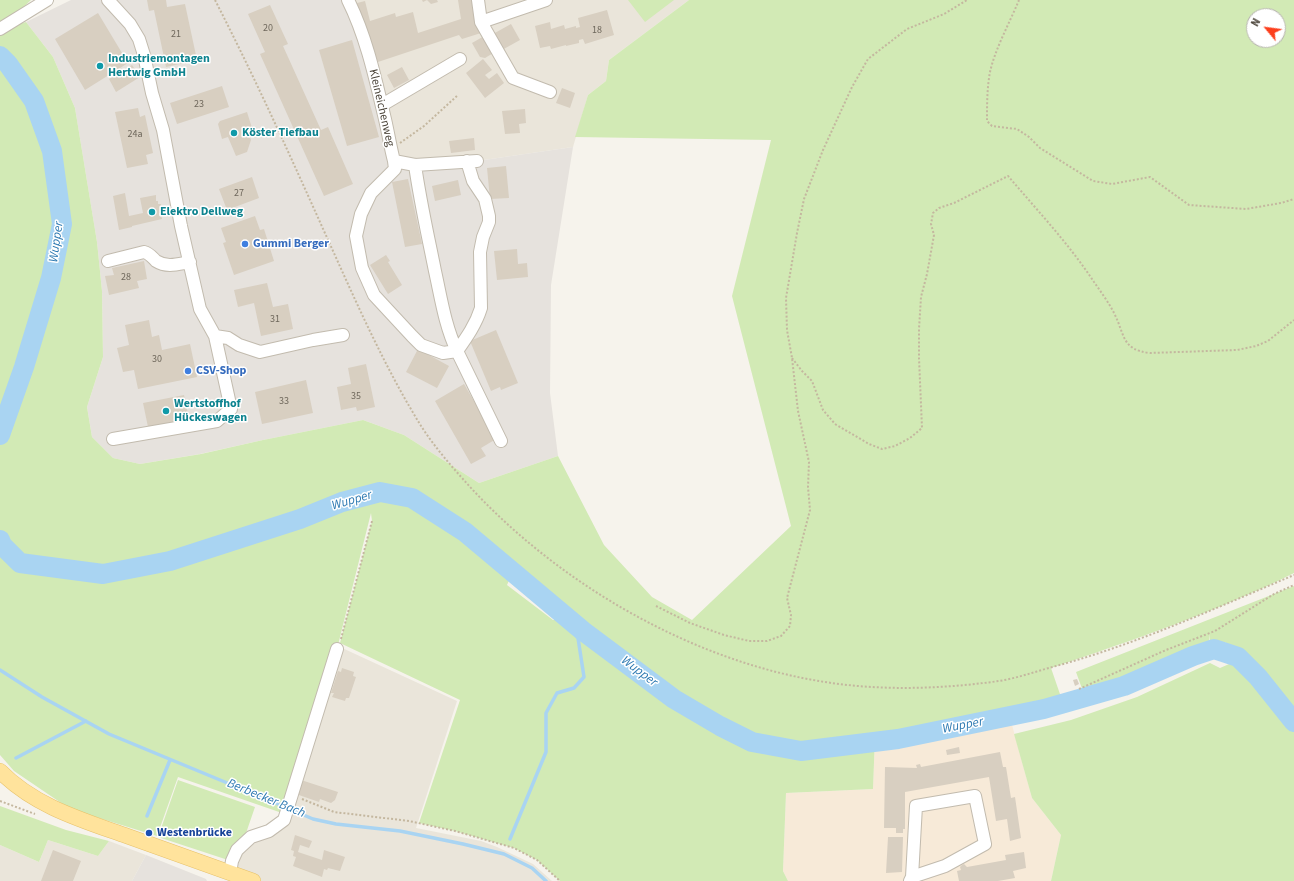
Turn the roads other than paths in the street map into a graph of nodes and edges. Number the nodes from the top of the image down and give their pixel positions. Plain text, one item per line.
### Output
1 (47, 0) edge
2 (108, 0) edge
3 (348, 0) edge
4 (478, 0) edge
5 (546, 0) edge
6 (481, 22) junction
7 (0, 29) edge
8 (460, 60) dead end
9 (550, 92) dead end
10 (382, 105) junction
11 (394, 161) junction
12 (415, 165) junction
13 (108, 261) dead end
14 (190, 262) junction
15 (343, 335) dead end
16 (215, 336) junction
17 (457, 351) junction
18 (113, 439) dead end
19 (502, 441) dead end
20 (337, 649) road end
21 (0, 771) edge
22 (229, 877) edge
23 (911, 879) edge
24 (253, 881) edge

1 - 7 street
2 - 14 street
3 - 10 street, Kleineichenweg
4 - 6 street
5 - 6 street
6 - 9 street
8 - 10 street
10 - 11 street, Kleineichenweg
11 - 12 street, Kleineichenweg
11 - 17 street
12 - 17 street
12 - 17 street, Kleineichenweg
13 - 14 street
14 - 16 street
15 - 16 street
16 - 18 street
17 - 19 street
20 - 22 street
21 - 22 main road
22 - 24 main road
23 - 23 street

